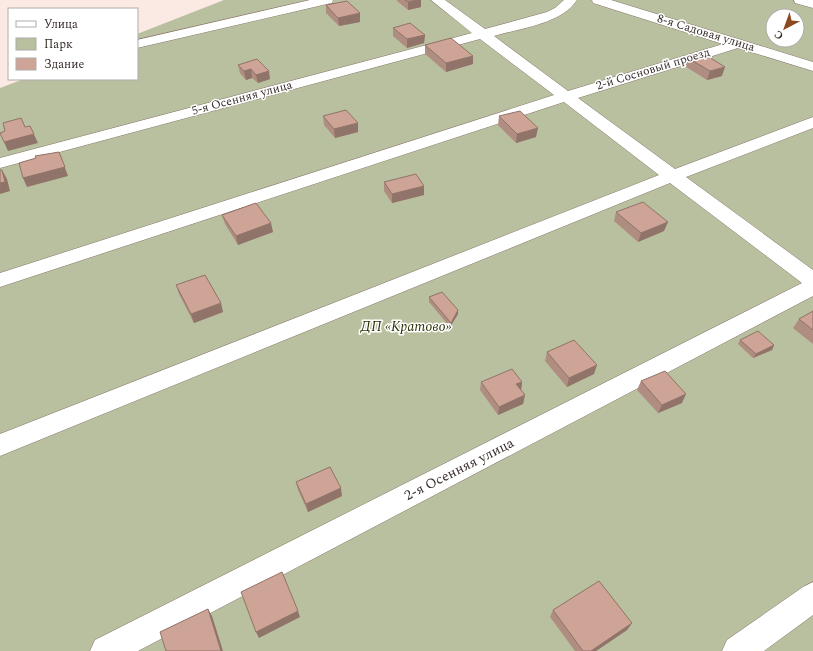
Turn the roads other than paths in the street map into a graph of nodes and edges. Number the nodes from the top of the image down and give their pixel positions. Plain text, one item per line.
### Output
1 (327, 0) edge
2 (437, 0) edge
3 (571, 0) edge
4 (598, 0) edge
5 (800, 0) edge
6 (813, 4) edge
7 (483, 33) junction
8 (740, 43) junction
9 (138, 44) edge
10 (813, 67) edge
11 (567, 96) junction
12 (813, 122) edge
13 (0, 164) edge
14 (673, 176) junction
15 (0, 280) edge
16 (813, 281) edge
17 (813, 287) edge
18 (0, 445) edge
19 (813, 597) edge
20 (106, 651) edge
21 (738, 651) edge

1 - 9 street
2 - 7 street
3 - 7 street, 5-я Осенняя улица
4 - 8 street, 8-я Садовая улица
5 - 6 street
7 - 11 street
7 - 13 street, 5-я Осенняя улица
8 - 10 street, 8-я Садовая улица
8 - 11 street, 2-й Сосновый проезд
11 - 14 street
11 - 15 street, 2-й Сосновый проезд
12 - 14 street
14 - 16 street
14 - 18 street
17 - 20 street, 2-я Осенняя улица
19 - 21 street

